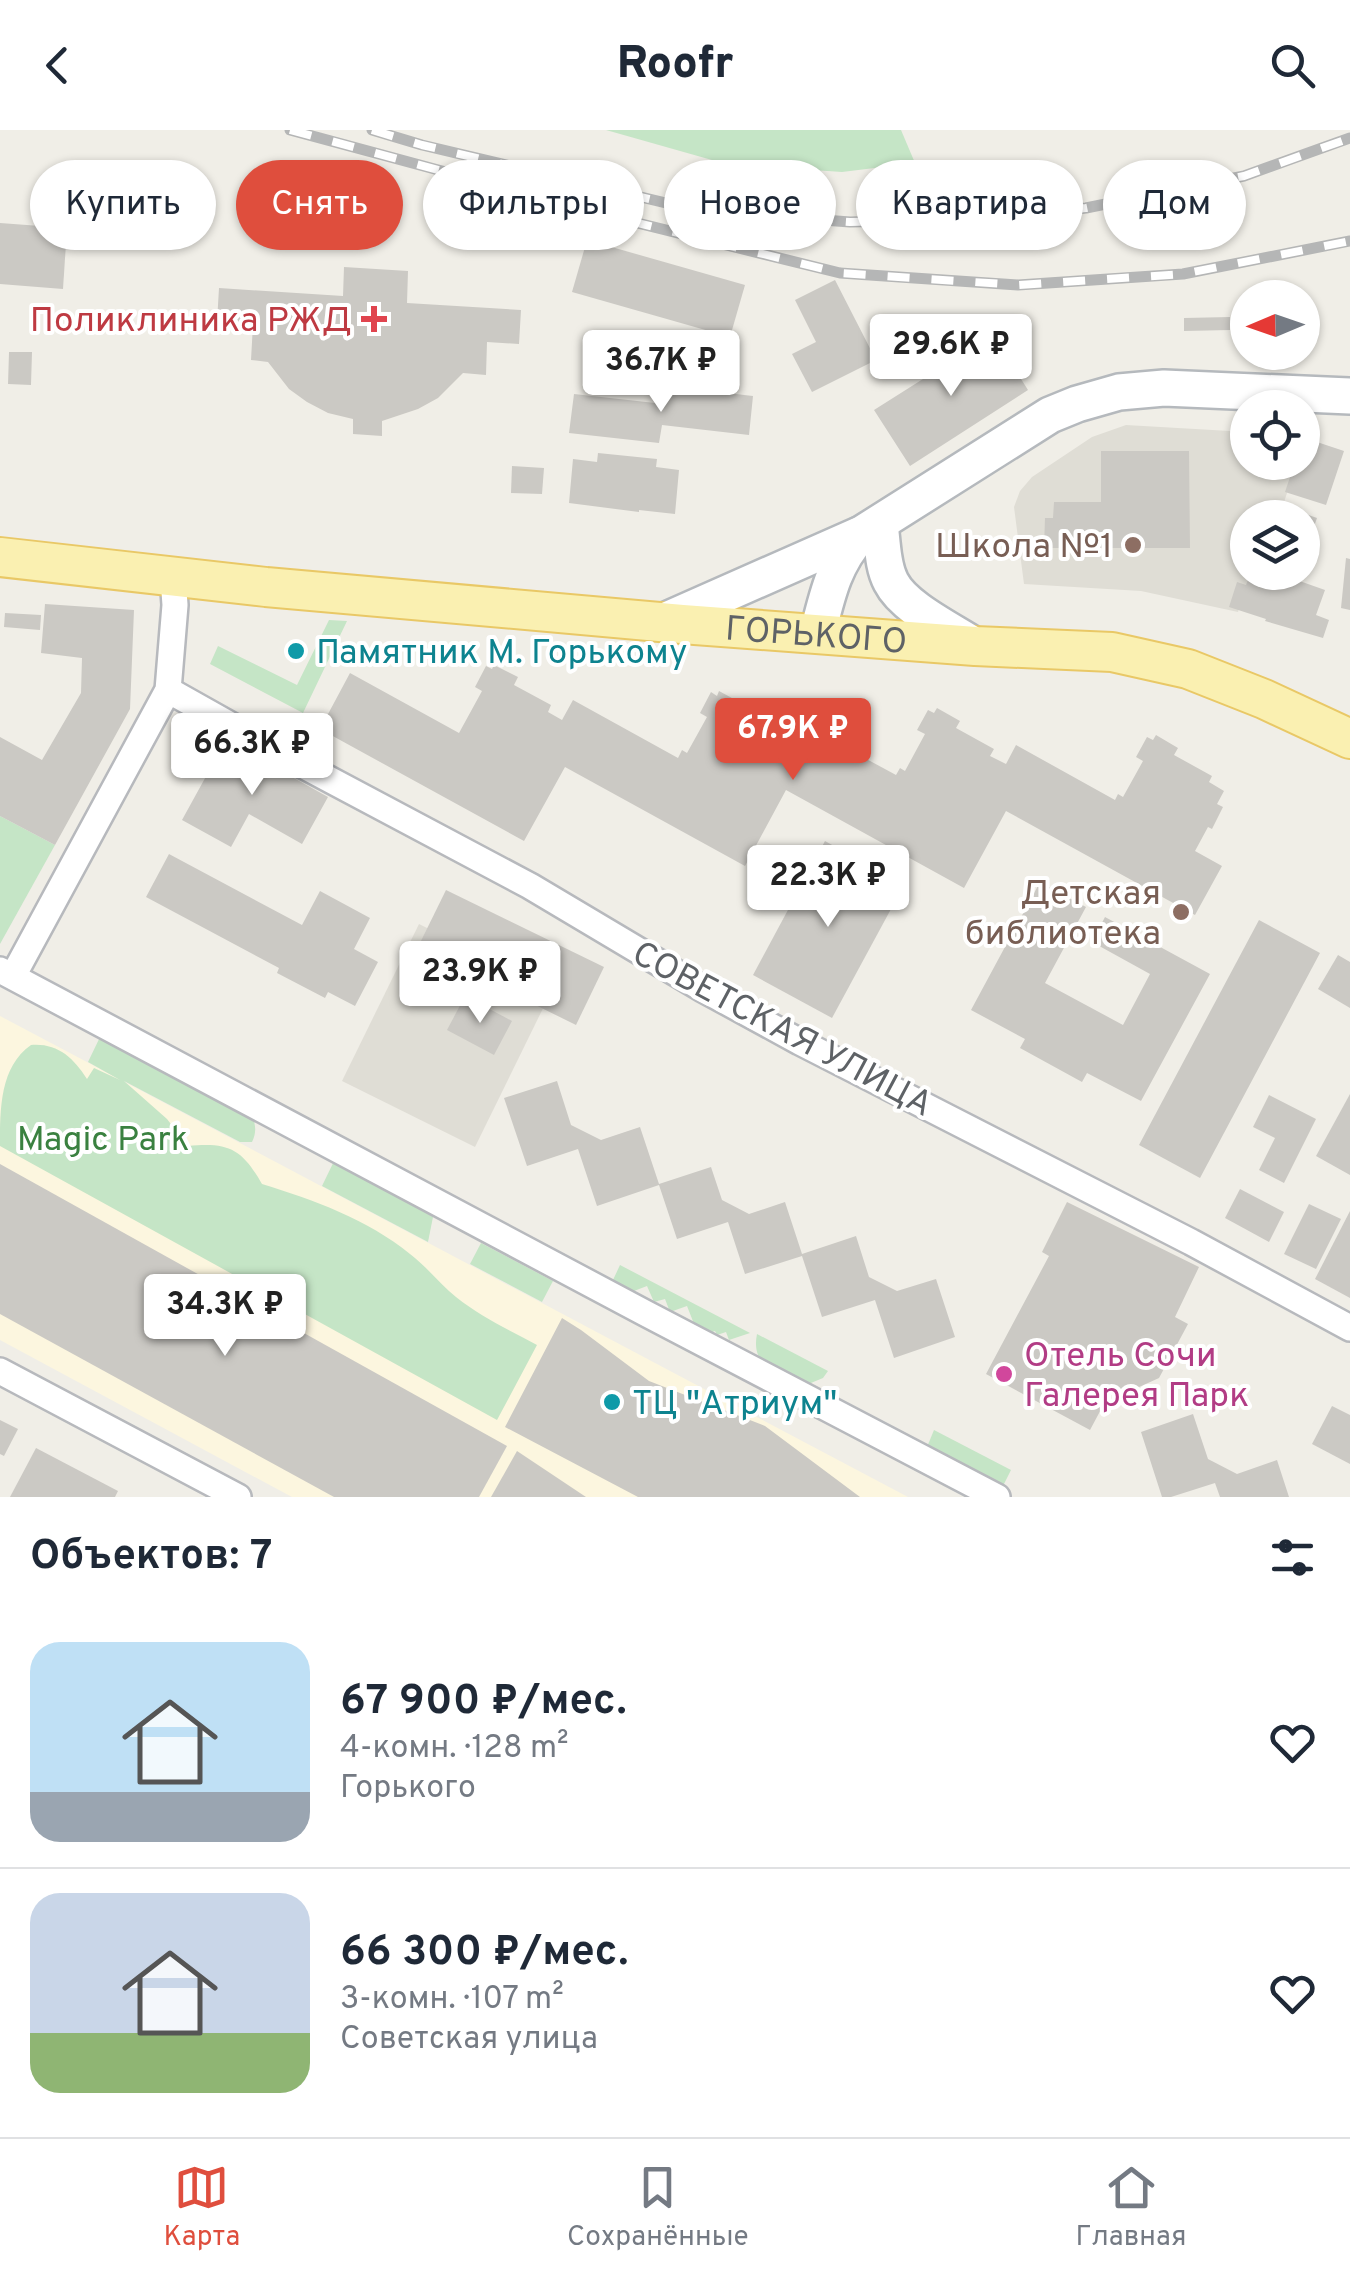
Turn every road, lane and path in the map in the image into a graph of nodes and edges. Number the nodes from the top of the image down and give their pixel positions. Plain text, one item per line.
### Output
1 (1350, 396) edge
2 (878, 528) junction
3 (0, 557) edge
4 (173, 577) junction
5 (662, 622) junction
6 (832, 634) junction
7 (976, 646) junction
8 (168, 690) junction
9 (1350, 740) edge
10 (7, 973) edge
11 (1350, 1328) edge
12 (0, 1371) edge
13 (238, 1497) edge
14 (997, 1497) edge

1 - 2 main road
2 - 5 main road
2 - 6 main road
2 - 7 main road
3 - 4 main road, ГОРЬКОГО
4 - 5 main road, ГОРЬКОГО
4 - 8 street
5 - 6 main road, ГОРЬКОГО
6 - 7 main road, ГОРЬКОГО
7 - 9 main road, ГОРЬКОГО
8 - 10 street
8 - 11 street, СОВЕТСКАЯ УЛИЦА
10 - 14 street
12 - 13 street

